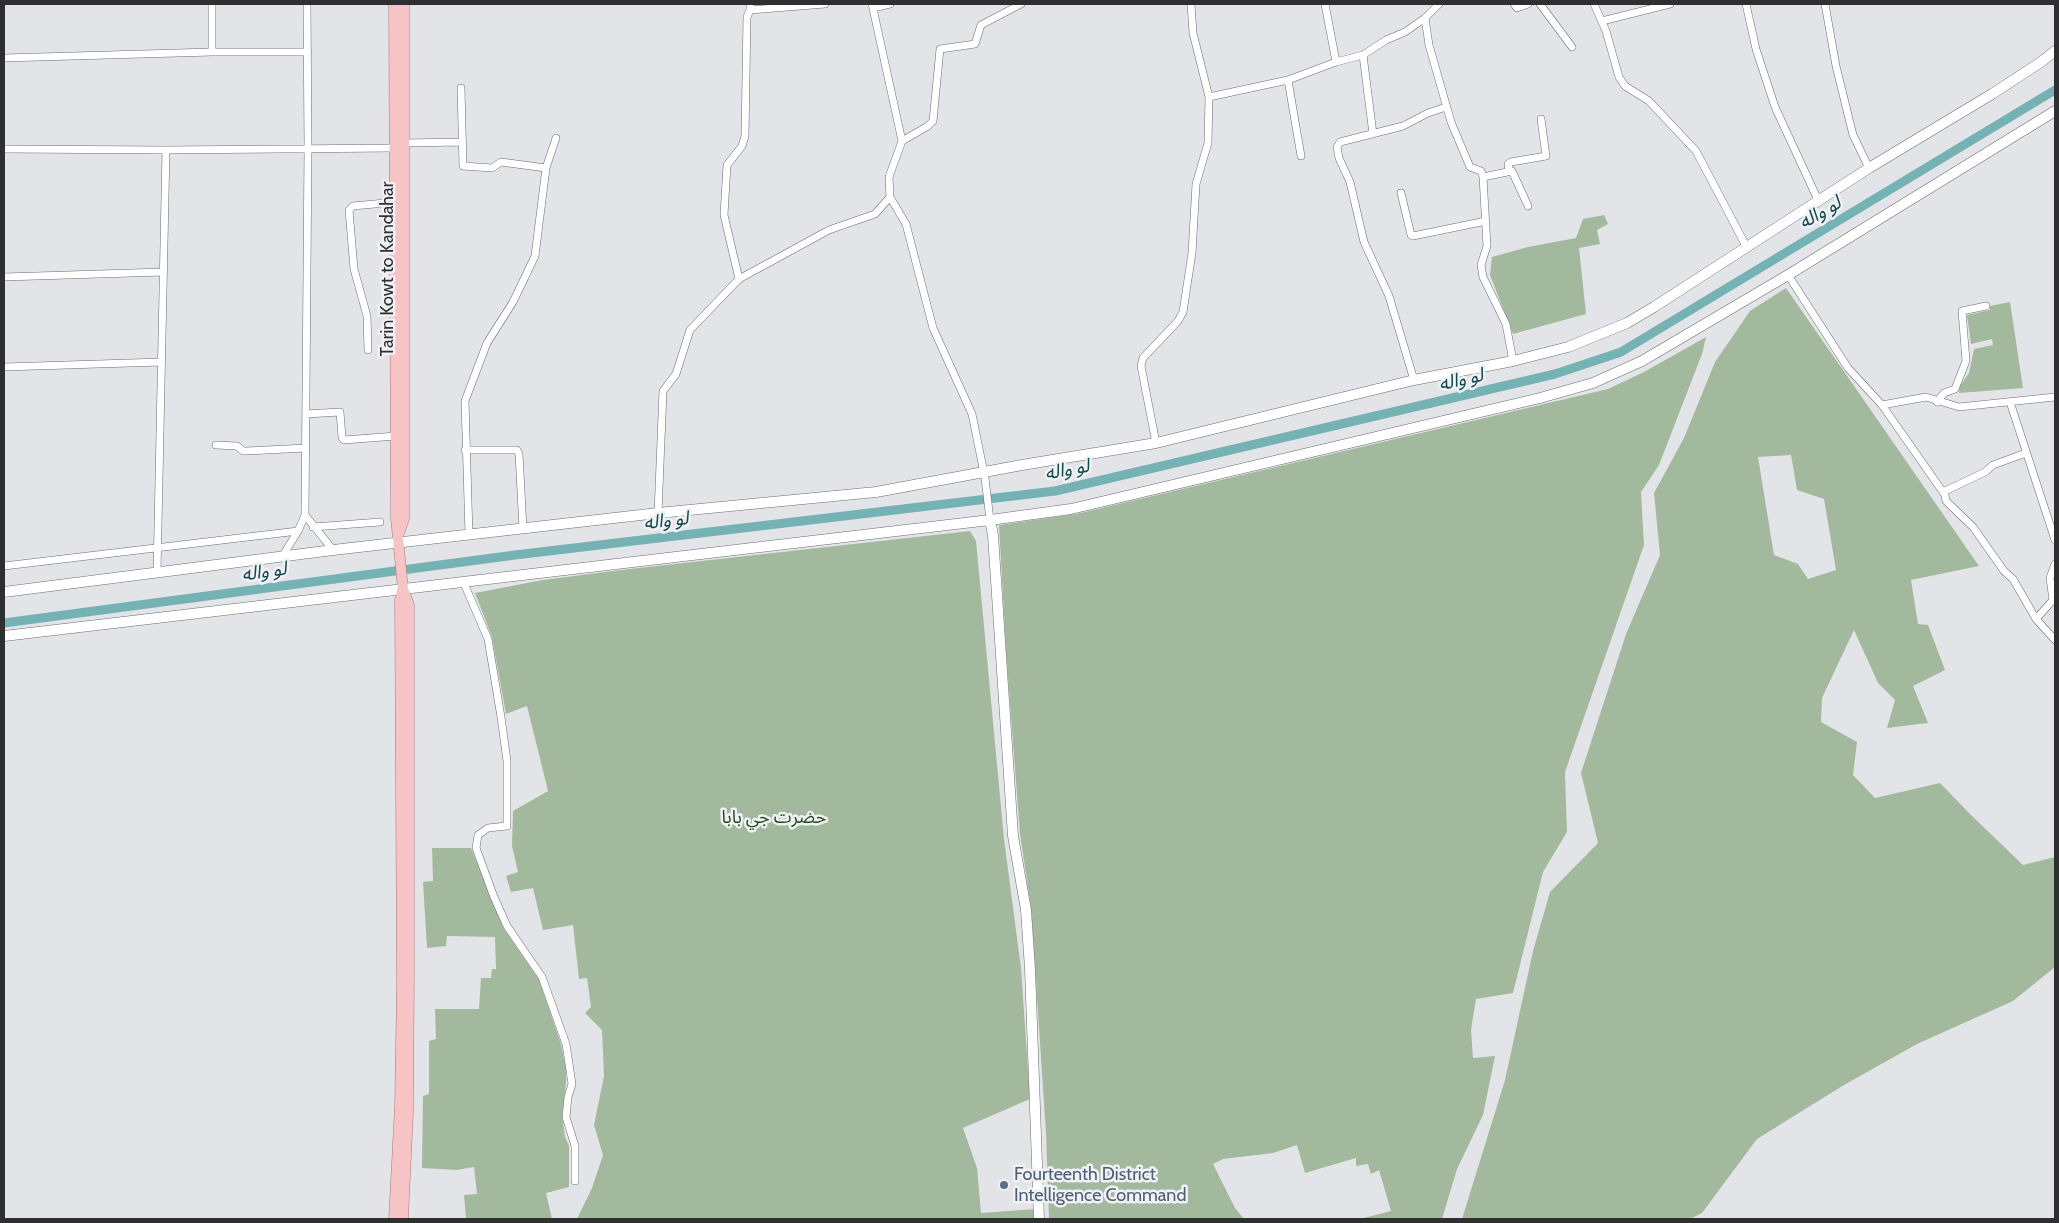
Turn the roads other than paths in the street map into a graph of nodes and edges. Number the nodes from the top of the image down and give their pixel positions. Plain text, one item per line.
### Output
1 (212, 4) edge
2 (307, 4) edge
3 (394, 4) edge
4 (404, 4) edge
5 (825, 4) edge
6 (890, 4) edge
7 (1021, 4) edge
8 (1191, 4) edge
9 (1325, 4) edge
10 (1439, 4) edge
11 (1514, 4) edge
12 (1528, 4) edge
13 (1540, 4) edge
14 (1594, 4) edge
15 (1670, 4) edge
16 (1746, 4) edge
17 (1825, 4) edge
18 (873, 6) edge
19 (750, 7) edge
20 (1424, 18) junction
21 (1602, 21) junction
22 (1572, 47) dead end
23 (2055, 51) edge
24 (212, 52) junction
25 (308, 52) junction
26 (1363, 55) junction
27 (4, 58) edge
28 (1336, 62) junction
29 (1288, 80) junction
30 (461, 88) dead end
31 (1209, 97) junction
32 (1446, 107) junction
33 (2055, 112) edge
34 (1541, 119) dead end
35 (1373, 134) junction
36 (556, 138) dead end
37 (902, 141) junction
38 (462, 142) junction
39 (400, 145) junction
40 (308, 148) junction
41 (4, 150) edge
42 (166, 150) junction
43 (1302, 156) dead end
44 (546, 168) junction
45 (1869, 168) junction
46 (1509, 170) junction
47 (1483, 177) junction
48 (1401, 193) dead end
49 (890, 197) junction
50 (1818, 200) junction
51 (396, 202) junction
52 (1528, 206) dead end
53 (1486, 221) junction
54 (1746, 246) junction
55 (163, 272) junction
56 (1788, 275) junction
57 (4, 276) edge
58 (739, 279) junction
59 (1986, 306) dead end
60 (368, 350) dead end
61 (1513, 361) junction
62 (161, 362) junction
63 (4, 367) edge
64 (1414, 380) junction
65 (2055, 397) edge
66 (1937, 402) junction
67 (2010, 402) junction
68 (1882, 405) junction
69 (306, 414) junction
70 (396, 436) junction
71 (1156, 443) junction
72 (216, 445) dead end
73 (306, 448) junction
74 (465, 450) junction
75 (2026, 453) junction
76 (984, 475) junction
77 (1943, 492) junction
78 (658, 513) junction
79 (305, 515) junction
80 (989, 516) junction
81 (380, 522) dead end
82 (313, 527) junction
83 (523, 529) junction
84 (298, 531) junction
85 (469, 535) junction
86 (398, 539) junction
87 (2055, 540) edge
88 (157, 547) junction
89 (333, 550) junction
90 (282, 556) junction
91 (2055, 564) edge
92 (4, 566) edge
93 (157, 573) junction
94 (463, 581) junction
95 (402, 584) junction
96 (4, 592) edge
97 (2036, 619) junction
98 (4, 636) edge
99 (2055, 640) edge
100 (405, 804) junction
101 (575, 1181) dead end
102 (394, 1219) edge
103 (403, 1219) edge
104 (1040, 1219) edge

1 - 24 street
2 - 25 street
3 - 39 main road, Tarin Kowt to Kandahar
4 - 39 main road, Tarin Kowt to Kandahar
5 - 19 street
6 - 18 street
7 - 37 street
8 - 31 street
9 - 28 street
10 - 20 street
11 - 12 street
13 - 22 street
14 - 21 street
15 - 21 street
16 - 50 street
17 - 45 street
18 - 37 street
19 - 58 street
20 - 26 street
20 - 32 street
21 - 54 street
23 - 45 street
24 - 25 street
24 - 27 street
25 - 40 street
26 - 28 street
26 - 35 street
28 - 29 street
29 - 31 street
29 - 43 street
30 - 38 street
31 - 71 street
32 - 35 street
32 - 47 street
33 - 56 street
34 - 46 street
35 - 64 street
36 - 44 street
37 - 49 street
38 - 39 street
38 - 44 street
39 - 40 street
39 - 51 main road, Tarin Kowt to Kandahar
39 - 86 main road, Tarin Kowt to Kandahar
40 - 42 street
40 - 69 street
41 - 42 street
42 - 55 street
44 - 74 street
45 - 50 street
46 - 47 street
46 - 52 street
47 - 53 street
48 - 53 street
49 - 58 street
49 - 76 street
50 - 54 street
51 - 60 street
51 - 70 main road, Tarin Kowt to Kandahar
53 - 61 street
54 - 61 street
55 - 57 street
55 - 62 street
56 - 68 street
56 - 80 street
58 - 78 street
59 - 66 street
61 - 64 street
62 - 63 street
62 - 88 street
64 - 71 street
65 - 67 street
66 - 67 street
66 - 68 street
67 - 75 street
68 - 77 street
69 - 70 street
69 - 73 street
70 - 86 main road, Tarin Kowt to Kandahar
71 - 76 street
72 - 73 street
73 - 79 street
74 - 83 street
74 - 85 street
75 - 77 street
75 - 87 street
76 - 78 street
76 - 80 street
77 - 97 street
78 - 83 street
79 - 82 street
79 - 84 street
80 - 94 street
80 - 104 street
81 - 82 street
82 - 89 street
83 - 85 street
84 - 88 street
84 - 90 street
85 - 86 street
86 - 89 street
86 - 95 main road, Tarin Kowt to Kandahar
88 - 92 street
88 - 93 street
89 - 90 street
90 - 93 street
91 - 97 street
93 - 96 street
94 - 95 street
94 - 101 street
95 - 98 street
95 - 100 main road, Tarin Kowt to Kandahar
97 - 99 street
100 - 102 main road
100 - 103 main road

